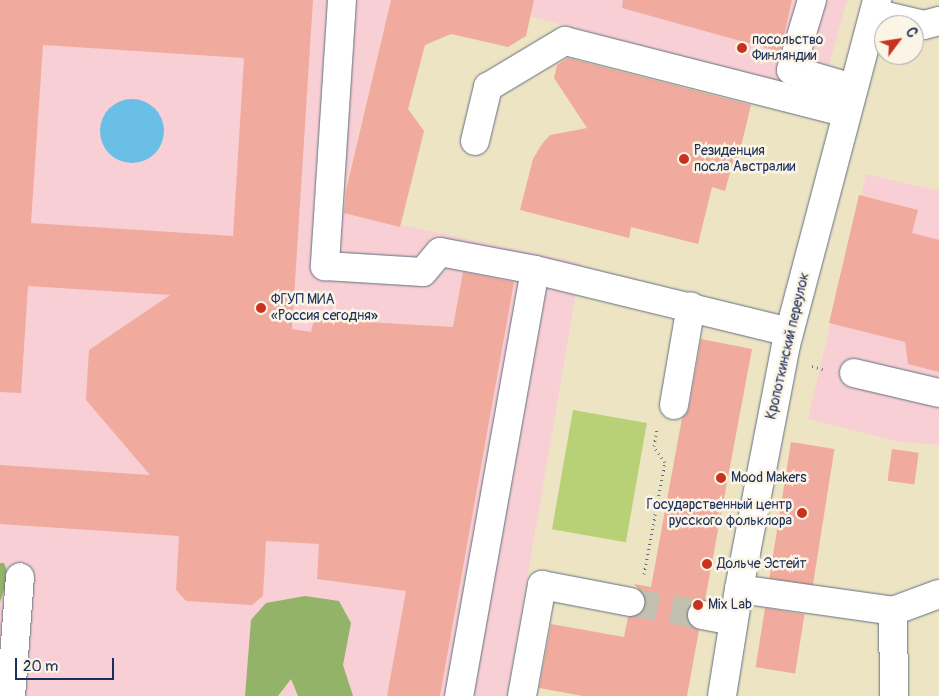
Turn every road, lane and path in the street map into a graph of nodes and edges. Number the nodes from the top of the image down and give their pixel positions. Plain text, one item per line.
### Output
1 (342, 0) edge
2 (812, 0) edge
3 (876, 6) edge
4 (939, 20) edge
5 (850, 101) junction
6 (475, 141) dead end
7 (535, 270) junction
8 (691, 306) junction
9 (789, 332) junction
10 (854, 373) dead end
11 (939, 394) edge
12 (674, 405) joint
13 (644, 575) dead end
14 (20, 577) dead end
15 (739, 589) junction
16 (939, 594) edge
17 (630, 602) tunnel mouth
18 (893, 611) junction
19 (702, 615) tunnel mouth
20 (733, 620) junction
21 (11, 696) edge
22 (459, 696) edge
23 (522, 696) edge
24 (722, 696) edge
25 (894, 696) edge

1 - 7 street
2 - 5 street
3 - 4 street
3 - 5 street, Кропоткинский переулок
5 - 6 street
5 - 9 street, Кропоткинский переулок
7 - 8 street
7 - 22 street
8 - 9 street
8 - 12 street
9 - 15 street, Кропоткинский переулок
10 - 11 street
12 - 13 path
14 - 21 street
15 - 18 street
15 - 20 street, Кропоткинский переулок
16 - 18 street
17 - 23 street
18 - 25 street
19 - 20 street
20 - 24 street, Кропоткинский переулок

